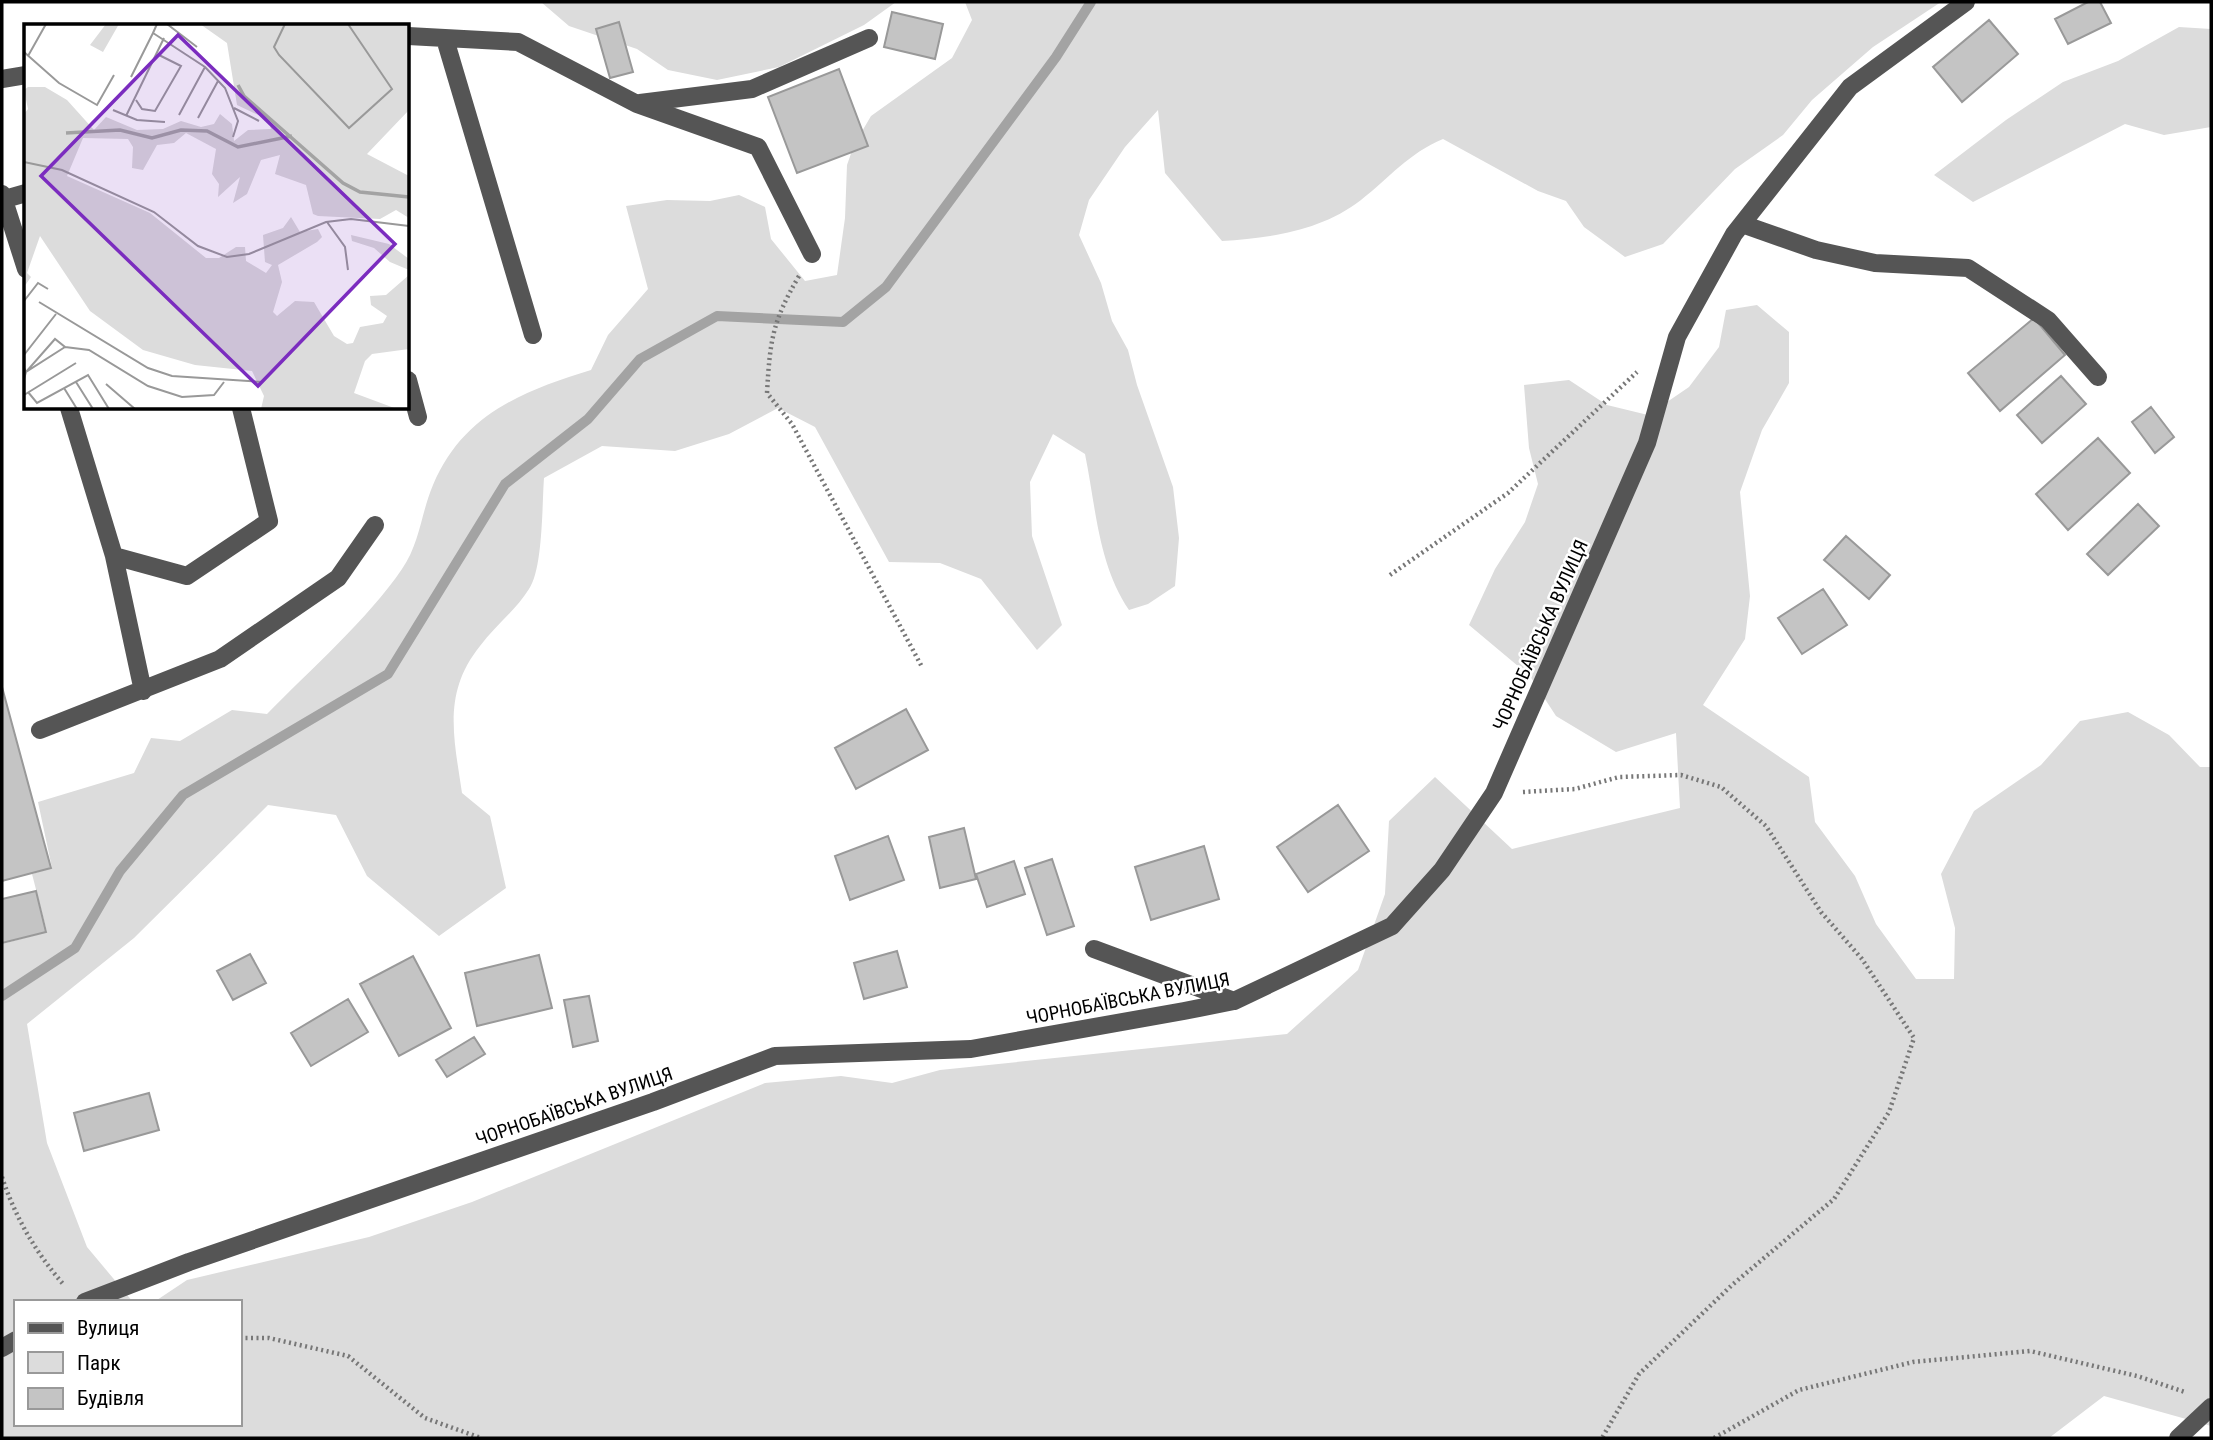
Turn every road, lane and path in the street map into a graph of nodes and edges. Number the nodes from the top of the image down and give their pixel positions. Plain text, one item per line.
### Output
1 (1966, 2) edge
2 (410, 36) edge
3 (445, 38) junction
4 (869, 38) dead end
5 (24, 75) edge
6 (2, 79) edge
7 (637, 104) junction
8 (24, 193) edge
9 (3, 196) edge
10 (1742, 224) junction
11 (812, 254) joint
12 (24, 263) edge
13 (533, 335) dead end
14 (1640, 369) dead end
15 (2098, 377) dead end
16 (410, 387) edge
17 (70, 410) edge
18 (241, 410) edge
19 (418, 417) dead end
20 (375, 525) dead end
21 (114, 556) junction
22 (1390, 575) dead end
23 (922, 667) dead end
24 (143, 691) junction
25 (40, 730) dead end
26 (1494, 793) junction
27 (1094, 949) dead end
28 (1234, 1001) junction
29 (2, 1177) edge
30 (78, 1297) edge
31 (242, 1338) edge
32 (2186, 1393) dead end
33 (2211, 1407) edge
34 (481, 1438) edge
35 (1602, 1438) edge
36 (1714, 1438) edge
37 (2178, 1438) edge

1 - 10 street, ЧОРНОБАЇВСЬКА ВУЛИЦЯ
2 - 3 street
3 - 7 street
3 - 13 street
4 - 7 street
5 - 6 street
7 - 11 street
8 - 9 street
9 - 12 street
10 - 15 street
10 - 26 street, ЧОРНОБАЇВСЬКА ВУЛИЦЯ
11 - 23 path
14 - 22 path
16 - 19 street
17 - 21 street
18 - 21 street
20 - 24 street
21 - 24 street
24 - 25 street
26 - 28 street, ЧОРНОБАЇВСЬКА ВУЛИЦЯ
26 - 35 path
27 - 28 street
28 - 30 street, ЧОРНОБАЇВСЬКА ВУЛИЦЯ
29 - 30 path
31 - 34 path
32 - 36 path
33 - 37 street

